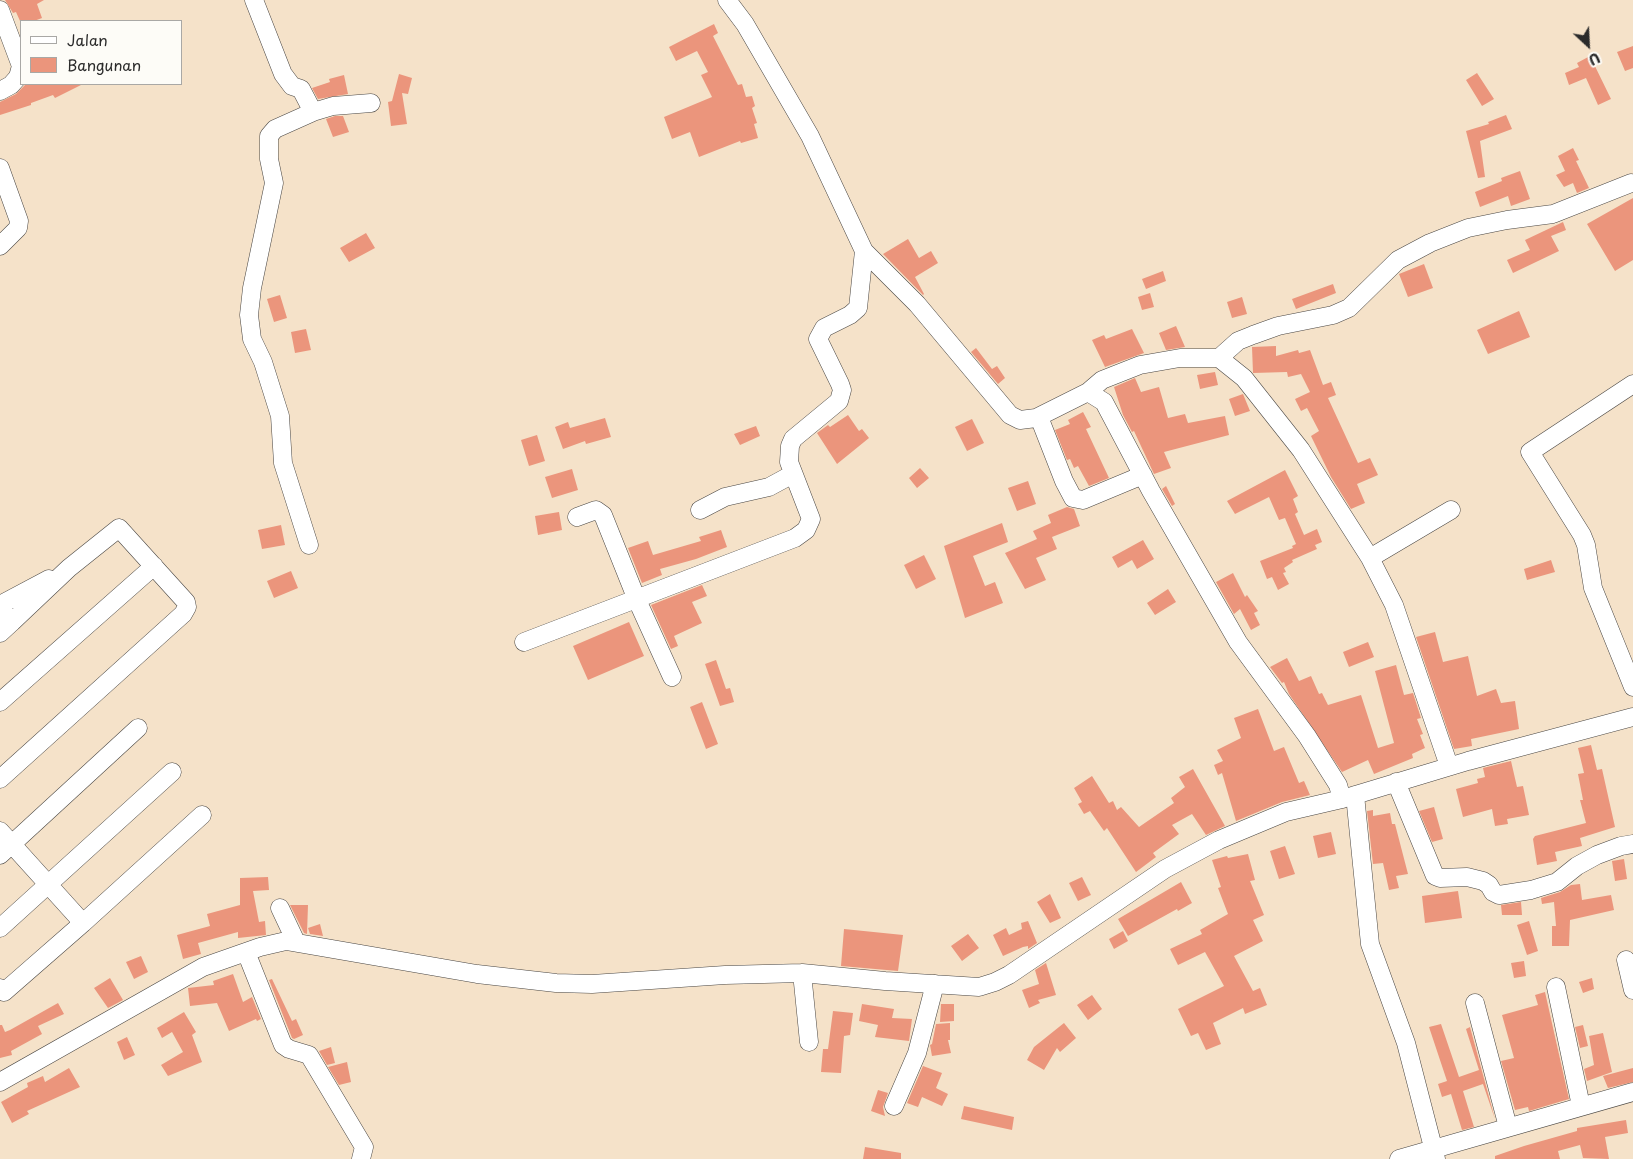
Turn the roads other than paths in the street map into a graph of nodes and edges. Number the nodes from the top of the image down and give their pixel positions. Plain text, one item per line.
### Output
1 (254, 0) edge
2 (727, 0) edge
3 (0, 10) edge
4 (20, 63) edge
5 (20, 70) edge
6 (0, 91) edge
7 (371, 104) dead end
8 (313, 112) junction
9 (0, 168) edge
10 (1632, 184) edge
11 (0, 246) edge
12 (864, 251) junction
13 (1219, 358) junction
14 (1632, 385) edge
15 (1088, 392) junction
16 (1039, 416) junction
17 (793, 474) junction
18 (1143, 475) junction
19 (700, 510) dead end
20 (1451, 510) dead end
21 (577, 517) dead end
22 (309, 545) dead end
23 (1370, 558) junction
24 (154, 566) junction
25 (69, 568) junction
26 (637, 600) junction
27 (0, 605) edge
28 (0, 609) edge
29 (6, 628) edge
30 (524, 642) dead end
31 (672, 677) dead end
32 (1633, 687) edge
33 (0, 702) edge
34 (1633, 717) edge
35 (138, 728) dead end
36 (1449, 766) junction
37 (172, 772) dead end
38 (0, 779) edge
39 (1396, 782) junction
40 (1348, 797) junction
41 (202, 816) dead end
42 (0, 830) edge
43 (1633, 844) edge
44 (6, 849) edge
45 (48, 884) junction
46 (280, 908) dead end
47 (83, 923) junction
48 (0, 928) edge
49 (296, 942) junction
50 (246, 952) junction
51 (1626, 960) dead end
52 (802, 973) junction
53 (935, 984) junction
54 (1556, 986) dead end
55 (0, 988) edge
56 (1633, 990) edge
57 (1475, 1002) dead end
58 (809, 1042) dead end
59 (0, 1082) edge
60 (1633, 1092) edge
61 (894, 1106) dead end
62 (1581, 1106) junction
63 (1508, 1126) junction
64 (1435, 1154) edge
65 (361, 1159) edge
66 (1399, 1159) edge

1 - 8 street
2 - 12 street
3 - 4 street
5 - 6 street
7 - 8 street
8 - 22 street
9 - 11 street
10 - 13 street
12 - 16 street
12 - 17 street
13 - 15 street
13 - 23 street
14 - 32 street
15 - 16 street
15 - 18 street
16 - 18 street
17 - 19 street
17 - 26 street
18 - 40 street
20 - 23 street
21 - 26 street
23 - 36 street
24 - 25 street
24 - 33 street
24 - 38 street
25 - 27 street
25 - 29 street
26 - 30 street
26 - 31 street
28 - 29 street
34 - 36 street
35 - 44 street
36 - 39 street
37 - 45 street
39 - 40 street
39 - 43 street
40 - 53 street
40 - 64 street
41 - 47 street
42 - 44 street
44 - 45 street
45 - 47 street
45 - 48 street
46 - 49 street
47 - 55 street
49 - 50 street
49 - 52 street
50 - 59 street
50 - 65 street
51 - 56 street
52 - 53 street
52 - 58 street
53 - 61 street
54 - 62 street
57 - 63 street
60 - 62 street
62 - 63 street
63 - 64 street
64 - 66 street

